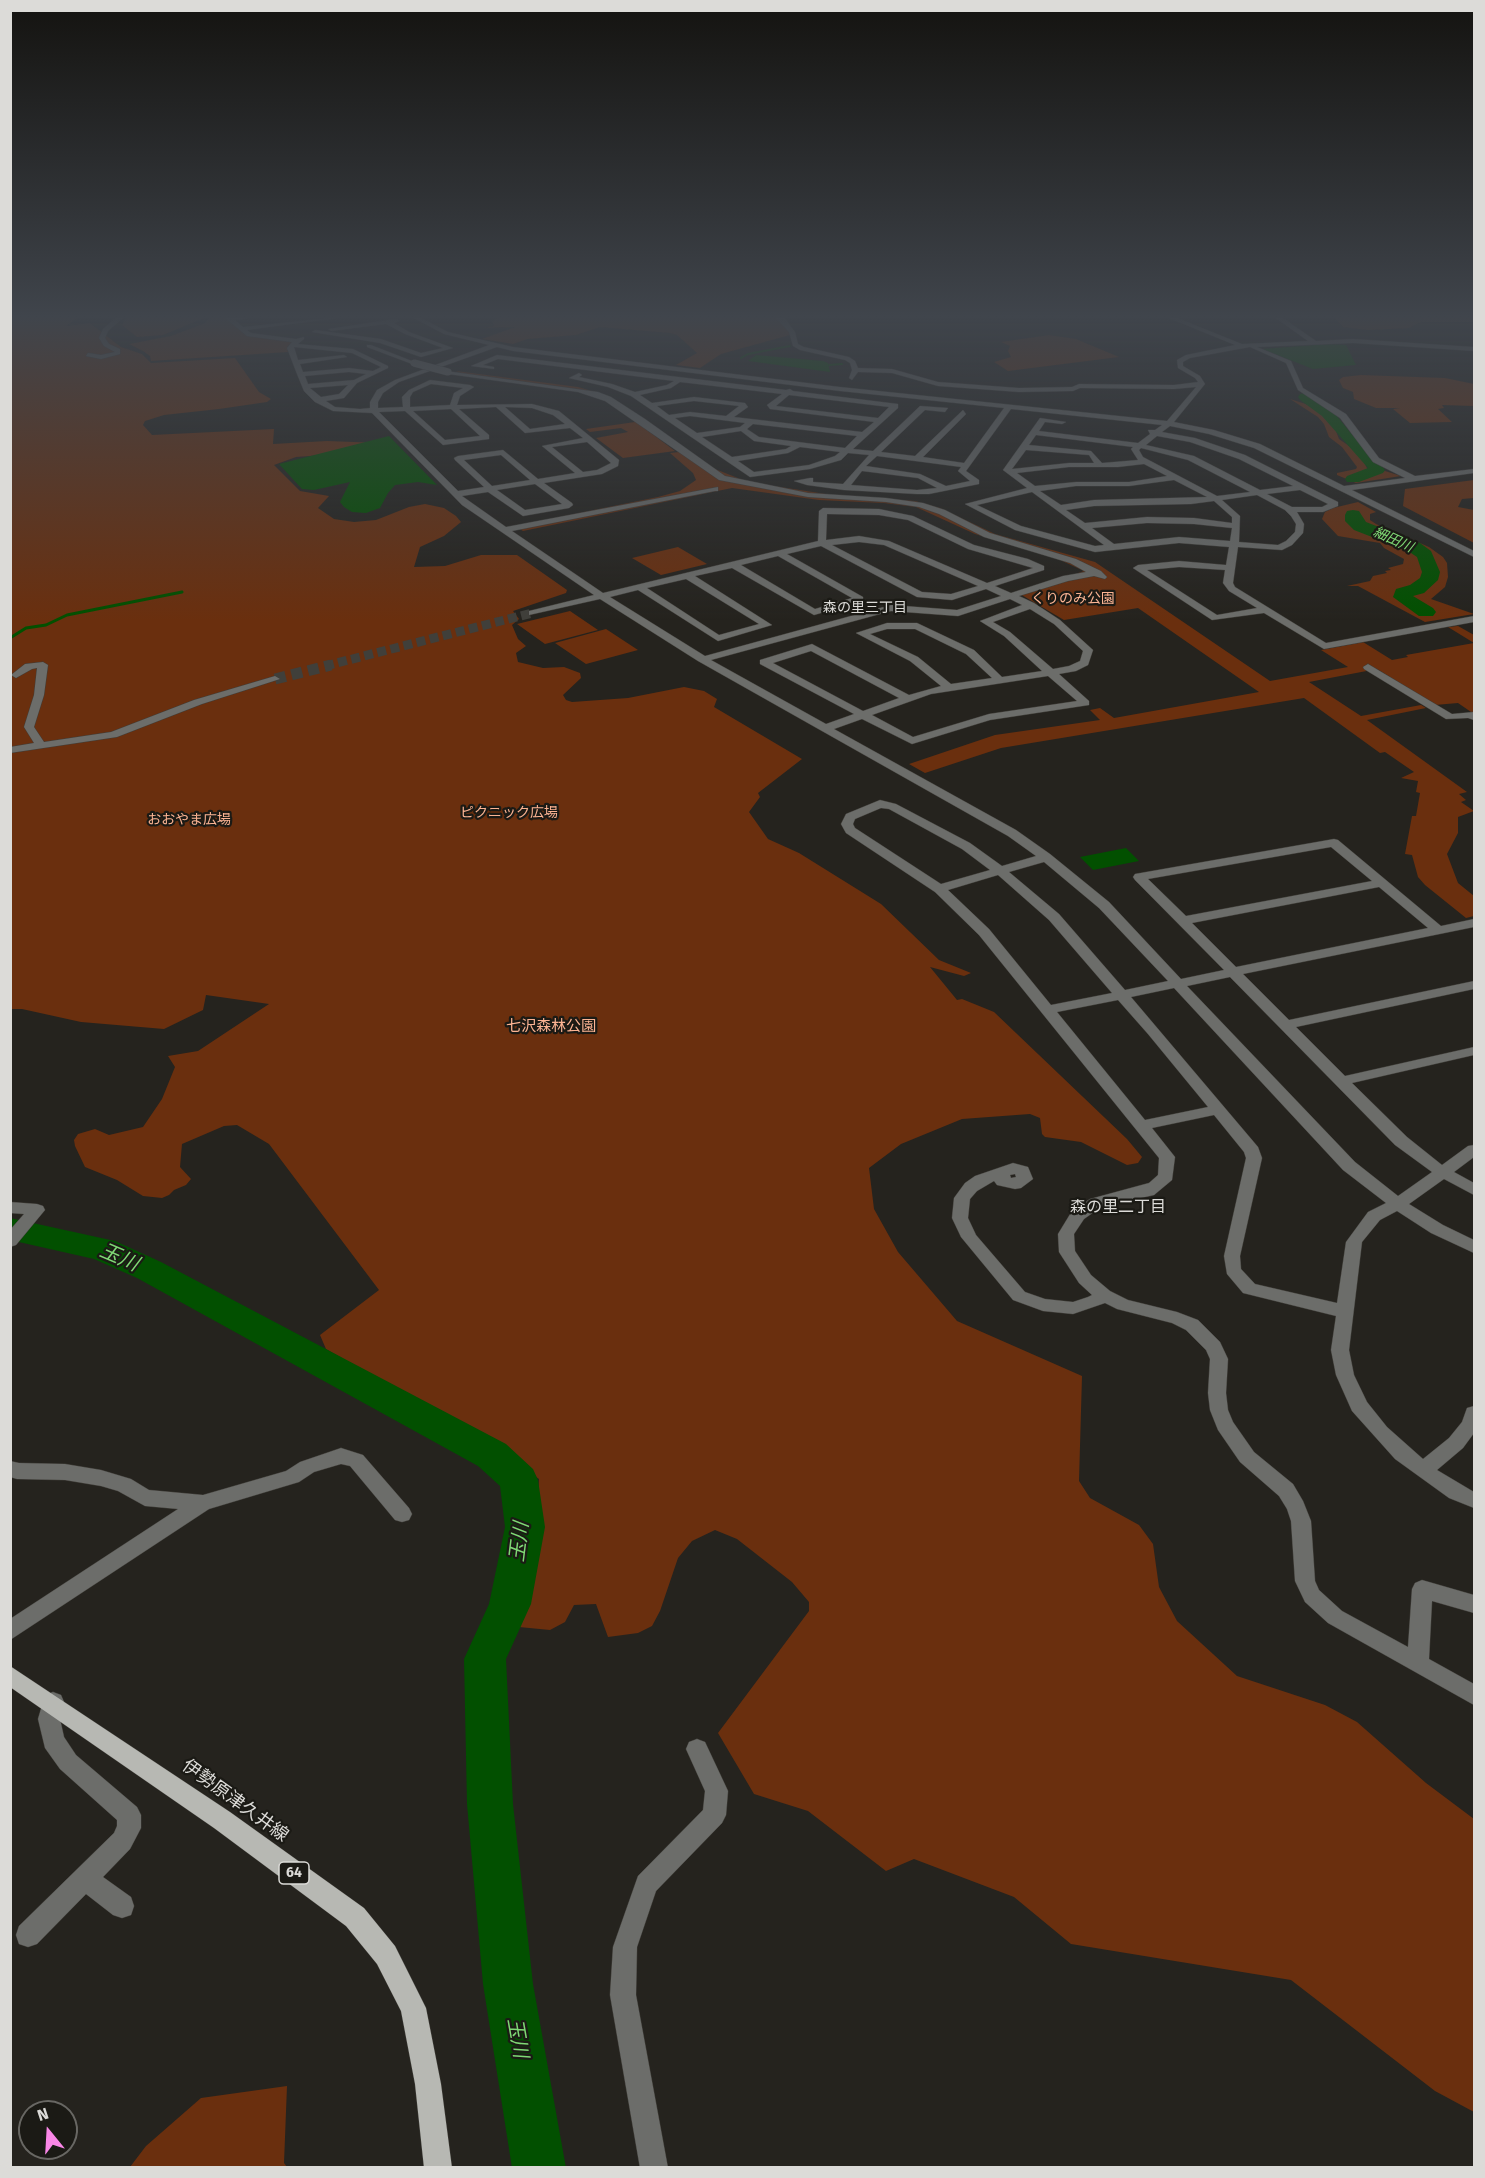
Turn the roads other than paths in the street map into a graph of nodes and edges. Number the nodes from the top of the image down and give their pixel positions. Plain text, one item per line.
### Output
1 (381, 418) edge
2 (416, 418) edge
3 (465, 418) edge
4 (513, 418) edge
5 (562, 418) edge
6 (637, 418) edge
7 (669, 418) edge
8 (725, 418) edge
9 (728, 418) joint
10 (860, 418) edge
11 (883, 418) edge
12 (913, 418) edge
13 (957, 418) edge
14 (1002, 418) edge
15 (1119, 418) edge
16 (1174, 418) edge
17 (1345, 418) edge
18 (880, 420) junction
19 (752, 421) junction
20 (1076, 423) dead end
21 (1169, 423) junction
22 (1088, 424) dead end
23 (572, 425) junction
24 (1122, 428) dead end
25 (742, 429) junction
26 (1140, 430) dead end
27 (1155, 432) junction
28 (1034, 433) junction
29 (865, 435) junction
30 (695, 436) junction
31 (591, 439) junction
32 (799, 444) junction
33 (1138, 445) junction
34 (1023, 447) junction
35 (848, 450) junction
36 (876, 454) junction
37 (917, 459) junction
38 (730, 460) junction
39 (1146, 461) junction
40 (965, 465) junction
41 (1100, 465) junction
42 (860, 468) junction
43 (1474, 471) edge
44 (1009, 472) junction
45 (582, 475) junction
46 (1175, 477) junction
47 (1414, 479) junction
48 (537, 482) junction
49 (807, 483) dead end
50 (1301, 487) junction
51 (844, 488) junction
52 (1345, 488) junction
53 (490, 489) junction
54 (715, 489) dead end
55 (946, 489) junction
56 (1034, 489) junction
57 (1260, 493) junction
58 (456, 494) junction
59 (1216, 500) junction
60 (1060, 508) junction
61 (1292, 510) junction
62 (1237, 525) junction
63 (1085, 526) junction
64 (504, 530) junction
65 (822, 543) junction
66 (1233, 544) junction
67 (1112, 547) junction
68 (778, 554) junction
69 (1474, 554) edge
70 (732, 564) junction
71 (1230, 568) junction
72 (686, 575) junction
73 (638, 586) junction
74 (988, 586) junction
75 (600, 596) junction
76 (1031, 605) junction
77 (1264, 610) junction
78 (532, 614) tunnel mouth
79 (1474, 619) edge
80 (710, 657) dead end
81 (1368, 667) dead end
82 (1051, 672) junction
83 (16, 675) dead end
84 (275, 679) tunnel mouth
85 (1000, 680) junction
86 (948, 687) junction
87 (907, 698) junction
88 (862, 715) junction
89 (1474, 717) edge
90 (825, 728) junction
91 (41, 746) junction
92 (10, 750) edge
93 (1046, 857) junction
94 (1000, 870) junction
95 (1381, 883) junction
96 (939, 889) junction
97 (1182, 921) junction
98 (1474, 923) edge
99 (1438, 930) junction
100 (1232, 972) junction
101 (1177, 984) junction
102 (1474, 985) edge
103 (1122, 994) junction
104 (1048, 1010) junction
105 (1286, 1025) junction
106 (1474, 1051) edge
107 (1341, 1081) junction
108 (1217, 1110) junction
109 (1143, 1125) junction
110 (1474, 1150) edge
111 (1443, 1172) junction
112 (1032, 1181) dead end
113 (1474, 1190) edge
114 (1398, 1204) junction
115 (10, 1207) edge
116 (11, 1240) edge
117 (1474, 1247) edge
118 (1104, 1295) junction
119 (1344, 1311) junction
120 (1474, 1413) edge
121 (10, 1468) edge
122 (1424, 1470) junction
123 (1474, 1500) edge
124 (203, 1503) junction
125 (402, 1514) dead end
126 (1474, 1604) edge
127 (10, 1631) edge
128 (1418, 1664) junction
129 (10, 1675) edge
130 (1474, 1695) edge
131 (53, 1702) junction
132 (697, 1749) dead end
133 (84, 1878) junction
134 (122, 1906) dead end
135 (28, 1935) dead end
136 (438, 2168) edge
137 (654, 2168) edge

1 - 58 street
2 - 3 street
4 - 23 street
5 - 23 street
6 - 80 street, bridge
7 - 30 street
8 - 9 street
9 - 19 street
10 - 18 street
11 - 18 street
12 - 36 street
13 - 37 street
14 - 40 street
15 - 21 street
16 - 21 street
17 - 47 street
18 - 29 street
19 - 25 street
19 - 29 street
20 - 28 street
21 - 27 street
21 - 52 street
22 - 24 street
23 - 31 street
25 - 30 street
25 - 32 street
26 - 27 street
27 - 33 street
27 - 50 street
28 - 33 street
28 - 34 street
29 - 35 street
30 - 38 street
31 - 45 street
31 - 45 street
32 - 35 street
32 - 38 street
33 - 39 street
33 - 57 street
34 - 41 street
34 - 44 street
35 - 36 street
35 - 38 street
36 - 37 street
36 - 42 street
37 - 40 street
39 - 41 street
39 - 46 street
40 - 55 street
41 - 44 street
42 - 51 street
42 - 55 street
43 - 47 street
44 - 56 street
45 - 48 street
46 - 56 street
46 - 59 street
47 - 52 street
48 - 53 street
48 - 53 street
48 - 53 street
49 - 51 street
50 - 57 street
50 - 61 street
51 - 55 street
52 - 69 street
53 - 58 street
54 - 64 street
56 - 60 street
56 - 67 street
57 - 59 street
57 - 61 street
58 - 64 street
59 - 60 street
59 - 62 street
60 - 63 street
61 - 66 street
62 - 63 street
62 - 66 street
63 - 67 street
64 - 75 street
65 - 68 street
65 - 74 street
65 - 74 street
65 - 74 street
66 - 67 street
66 - 71 street
68 - 70 street
68 - 70 street
70 - 72 street
71 - 77 street
71 - 77 street
72 - 73 street
72 - 73 street
73 - 75 street
74 - 76 street
75 - 78 street
75 - 90 street
76 - 82 street
76 - 82 street
77 - 79 street
81 - 89 street
82 - 85 street
82 - 88 street
83 - 91 street
84 - 91 street
85 - 86 street
85 - 86 street
86 - 87 street
87 - 88 street
87 - 88 street
88 - 90 street
90 - 93 street
91 - 92 street
93 - 94 street
93 - 101 street
94 - 96 street
94 - 96 street
94 - 103 street
95 - 97 street
95 - 97 street
95 - 99 street
96 - 104 street
97 - 100 street
98 - 99 street
99 - 100 street
100 - 101 street
100 - 105 street
101 - 103 street
101 - 114 street
102 - 105 street
103 - 104 street
103 - 108 street
104 - 109 street
105 - 107 street
106 - 107 street
107 - 111 street
108 - 109 street
108 - 119 street
109 - 118 street
110 - 111 street
111 - 113 street
111 - 114 street
112 - 118 street
114 - 117 street
114 - 119 street
115 - 116 street
118 - 128 street
119 - 122 street
120 - 122 street
121 - 124 street
122 - 123 street
124 - 125 street
124 - 127 street
126 - 128 street
128 - 130 street
129 - 131 main road, 伊勢原津久井線 / 64
131 - 133 street
131 - 136 main road, 伊勢原津久井線 / 64
132 - 137 street
133 - 134 street
133 - 135 street

